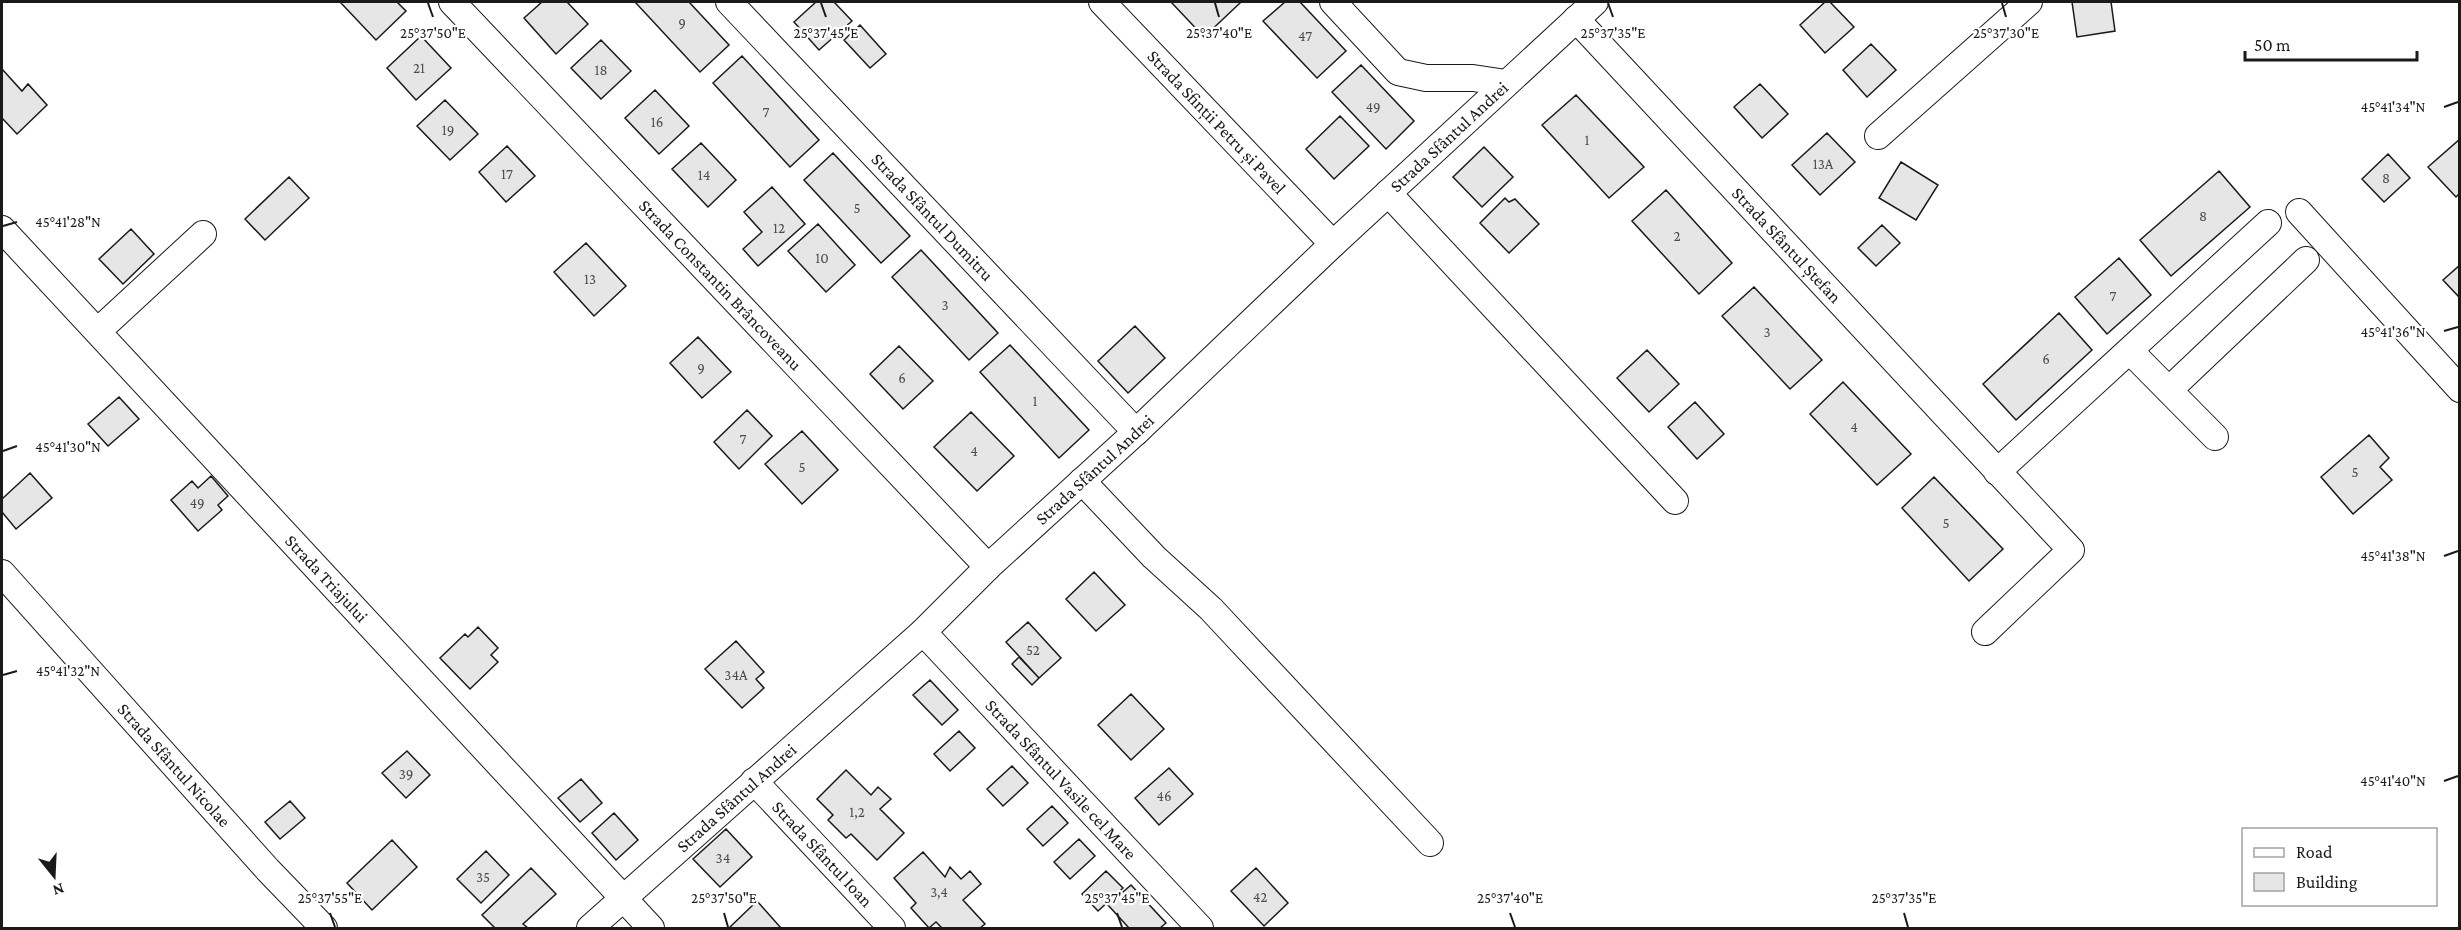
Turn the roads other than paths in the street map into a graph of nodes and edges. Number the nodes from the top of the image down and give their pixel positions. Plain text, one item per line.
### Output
1 (452, 2) edge
2 (729, 2) edge
3 (1102, 2) edge
4 (1333, 2) edge
5 (2029, 2) edge
6 (1584, 8) edge
7 (1506, 83) junction
8 (1878, 136) dead end
9 (1388, 193) junction
10 (2299, 212) dead end
11 (2268, 223) dead end
12 (2, 229) edge
13 (203, 234) dead end
14 (1333, 244) junction
15 (2306, 260) dead end
16 (98, 331) junction
17 (2130, 351) junction
18 (2460, 389) edge
19 (2169, 390) junction
20 (1136, 432) junction
21 (2215, 438) dead end
22 (1997, 472) junction
23 (1082, 481) junction
24 (1675, 501) dead end
25 (988, 567) junction
26 (2, 573) edge
27 (923, 632) junction
28 (1985, 632) dead end
29 (754, 781) junction
30 (1430, 843) dead end
31 (623, 898) junction
32 (324, 928) edge
33 (590, 928) edge
34 (651, 928) edge
35 (892, 928) edge
36 (1200, 928) edge

1 - 25 street, Strada Constantin Brâncoveanu
2 - 20 street, Strada Sfântul Dumitru
3 - 14 street, Strada Sfinții Petru și Pavel
4 - 7 street
5 - 8 street
6 - 7 street, Strada Sfântul Andrei
6 - 22 street, Strada Sfântul Ștefan
7 - 9 street, Strada Sfântul Andrei
9 - 14 street, Strada Sfântul Andrei
9 - 24 street
10 - 18 street
11 - 17 street
12 - 16 street, Strada Triajului
13 - 16 street
14 - 20 street, Strada Sfântul Andrei
15 - 19 street
16 - 31 street, Strada Triajului
17 - 19 street
17 - 22 street
19 - 21 street
20 - 23 street, Strada Sfântul Andrei
22 - 28 street, Strada Sfântul Ștefan
23 - 25 street, Strada Sfântul Andrei
23 - 30 street
25 - 27 street, Strada Sfântul Andrei
26 - 32 street, Strada Sfântul Nicolae
27 - 29 street, Strada Sfântul Andrei
27 - 36 street, Strada Sfântul Vasile cel Mare
29 - 31 street, Strada Sfântul Andrei
29 - 35 street, Strada Sfântul Ioan
31 - 33 street, Strada Sfântul Andrei
31 - 34 street, Strada Triajului

